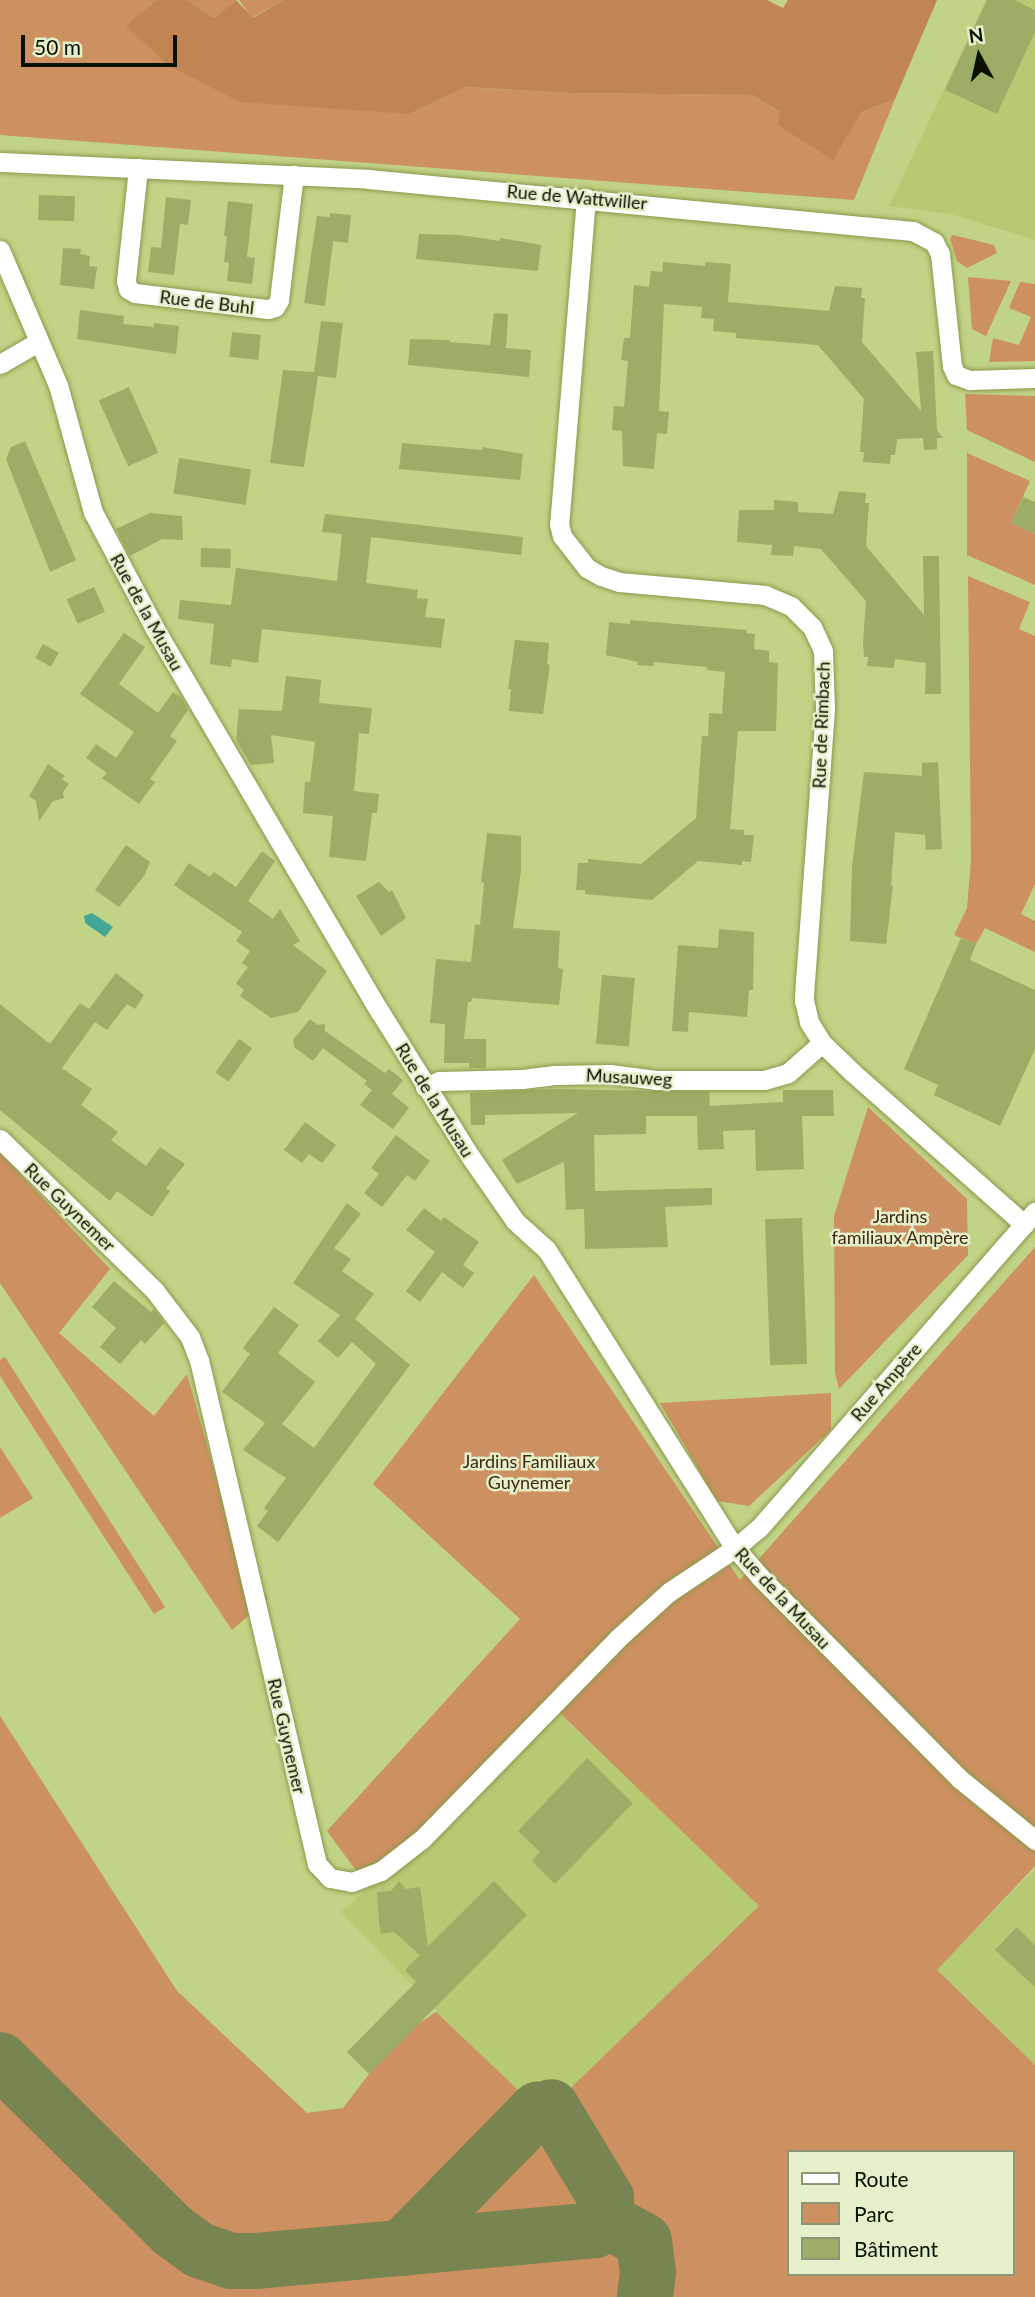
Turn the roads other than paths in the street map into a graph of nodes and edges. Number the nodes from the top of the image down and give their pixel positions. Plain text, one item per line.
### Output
1 (0, 162) edge
2 (138, 168) junction
3 (294, 175) junction
4 (586, 198) junction
5 (0, 250) edge
6 (38, 342) junction
7 (0, 364) edge
8 (1035, 378) edge
9 (822, 1043) junction
10 (425, 1087) junction
11 (0, 1139) edge
12 (1030, 1218) edge
13 (735, 1548) junction
14 (1035, 1840) edge

1 - 2 street, Rue de Wattwiller
2 - 3 street, Rue de Wattwiller
2 - 3 street, Rue de Buhl
3 - 4 street, Rue de Wattwiller
4 - 8 street, Rue de Wattwiller
4 - 9 street, Rue de Rimbach
5 - 6 street, Rue de la Musau
6 - 7 street
6 - 10 street, Rue de la Musau
9 - 10 street, Musauweg
9 - 12 street, Rue de Rimbach
10 - 13 street, Rue de la Musau
11 - 13 street, Rue Guynemer
12 - 13 street, Rue Ampère
13 - 14 street, Rue de la Musau

